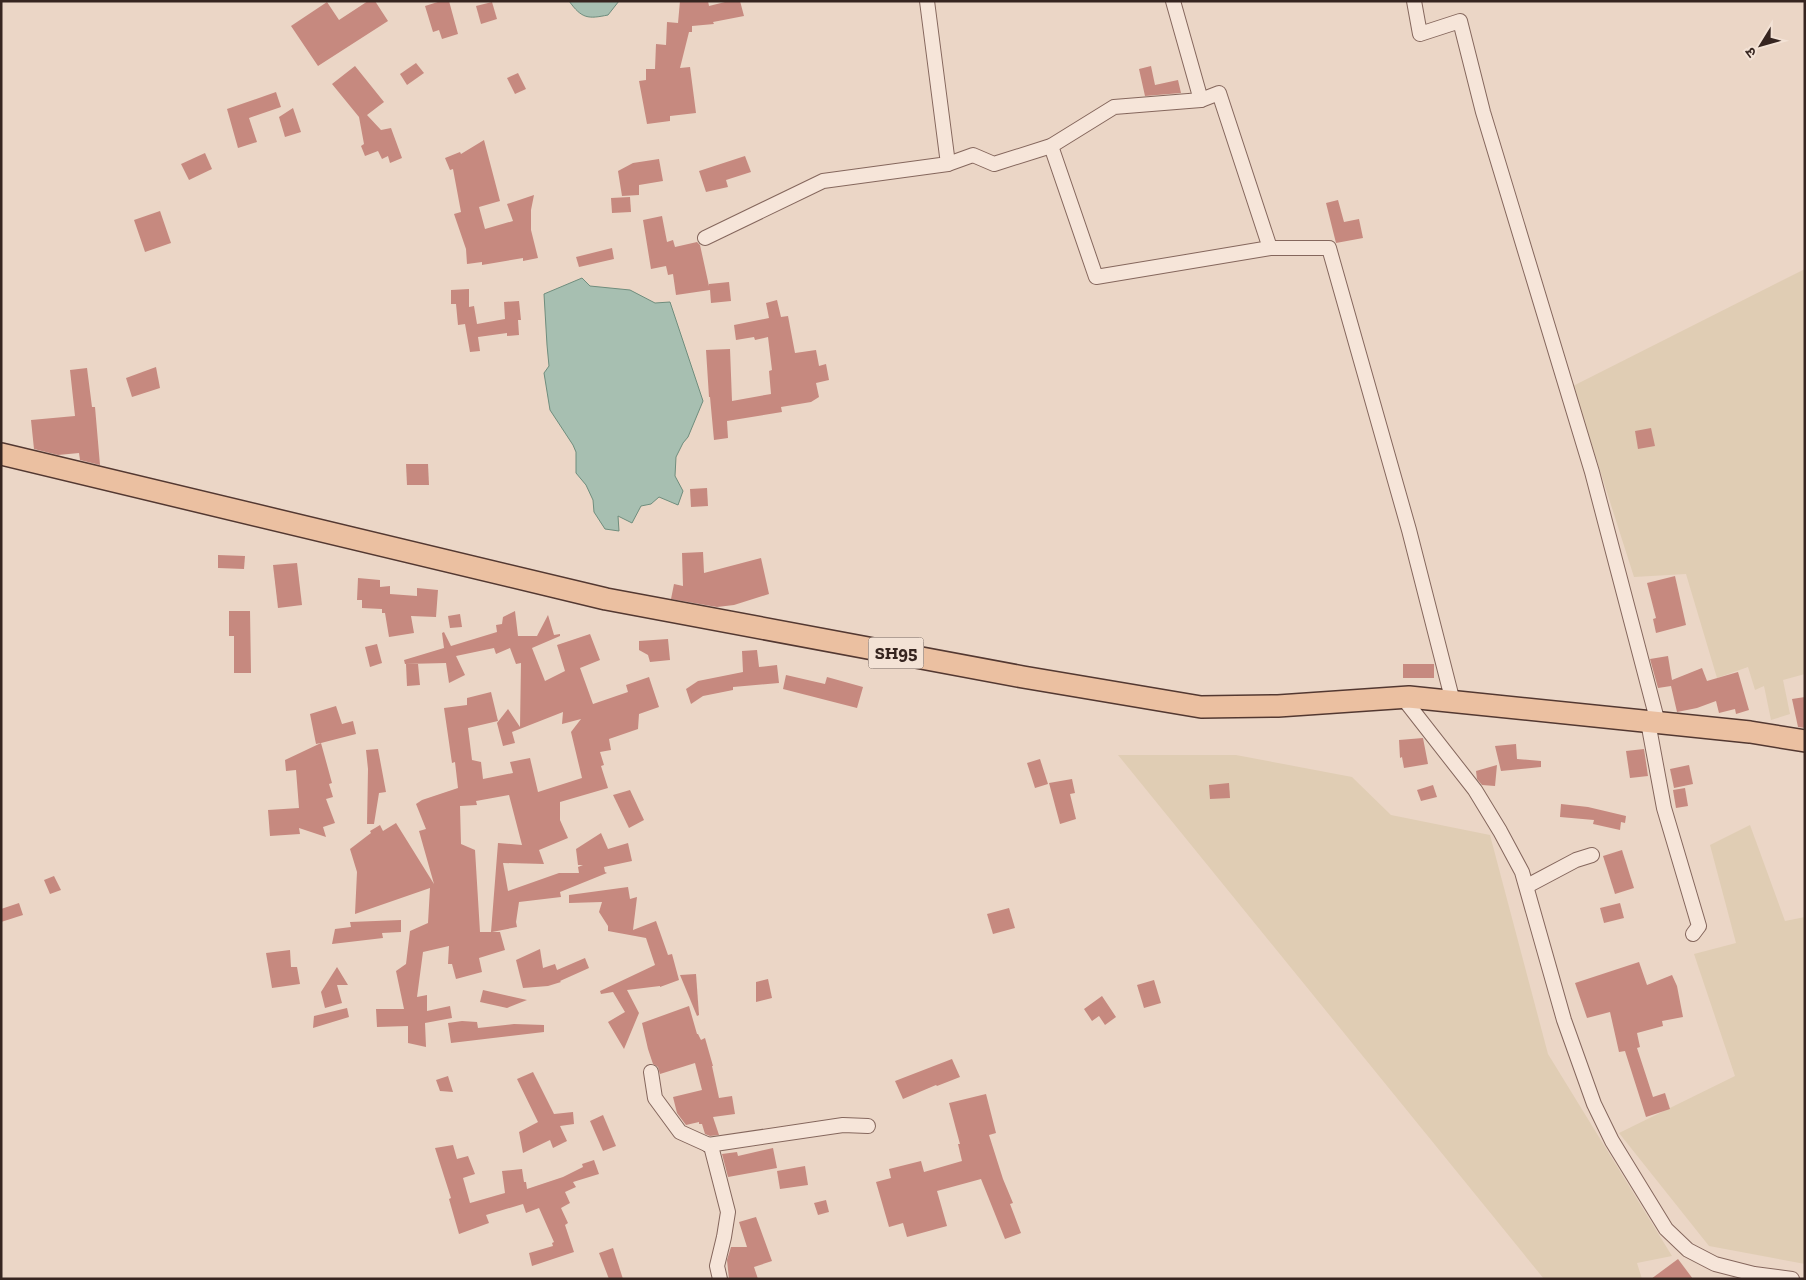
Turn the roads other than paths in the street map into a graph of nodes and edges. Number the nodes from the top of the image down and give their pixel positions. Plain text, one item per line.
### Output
1 (927, 1) edge
2 (1173, 1) edge
3 (1414, 1) edge
4 (1201, 100) junction
5 (1051, 146) junction
6 (948, 164) junction
7 (705, 238) dead end
8 (1270, 248) junction
9 (1, 454) edge
10 (1403, 698) junction
11 (1453, 702) junction
12 (1653, 722) junction
13 (1805, 741) edge
14 (1592, 855) dead end
15 (1527, 886) junction
16 (1693, 934) dead end
17 (651, 1072) dead end
18 (868, 1126) dead end
19 (708, 1145) junction
20 (720, 1279) edge
21 (1792, 1279) edge

1 - 6 street
2 - 4 street
3 - 12 street
4 - 5 street
4 - 8 street
5 - 6 street
5 - 8 street
6 - 7 street
8 - 11 street
9 - 10 main road, SH95
10 - 11 main road, SH95
10 - 15 street
11 - 12 main road, SH95
12 - 13 main road, SH95
12 - 16 street
14 - 15 street
15 - 21 street
17 - 19 street
18 - 19 street
19 - 20 street

